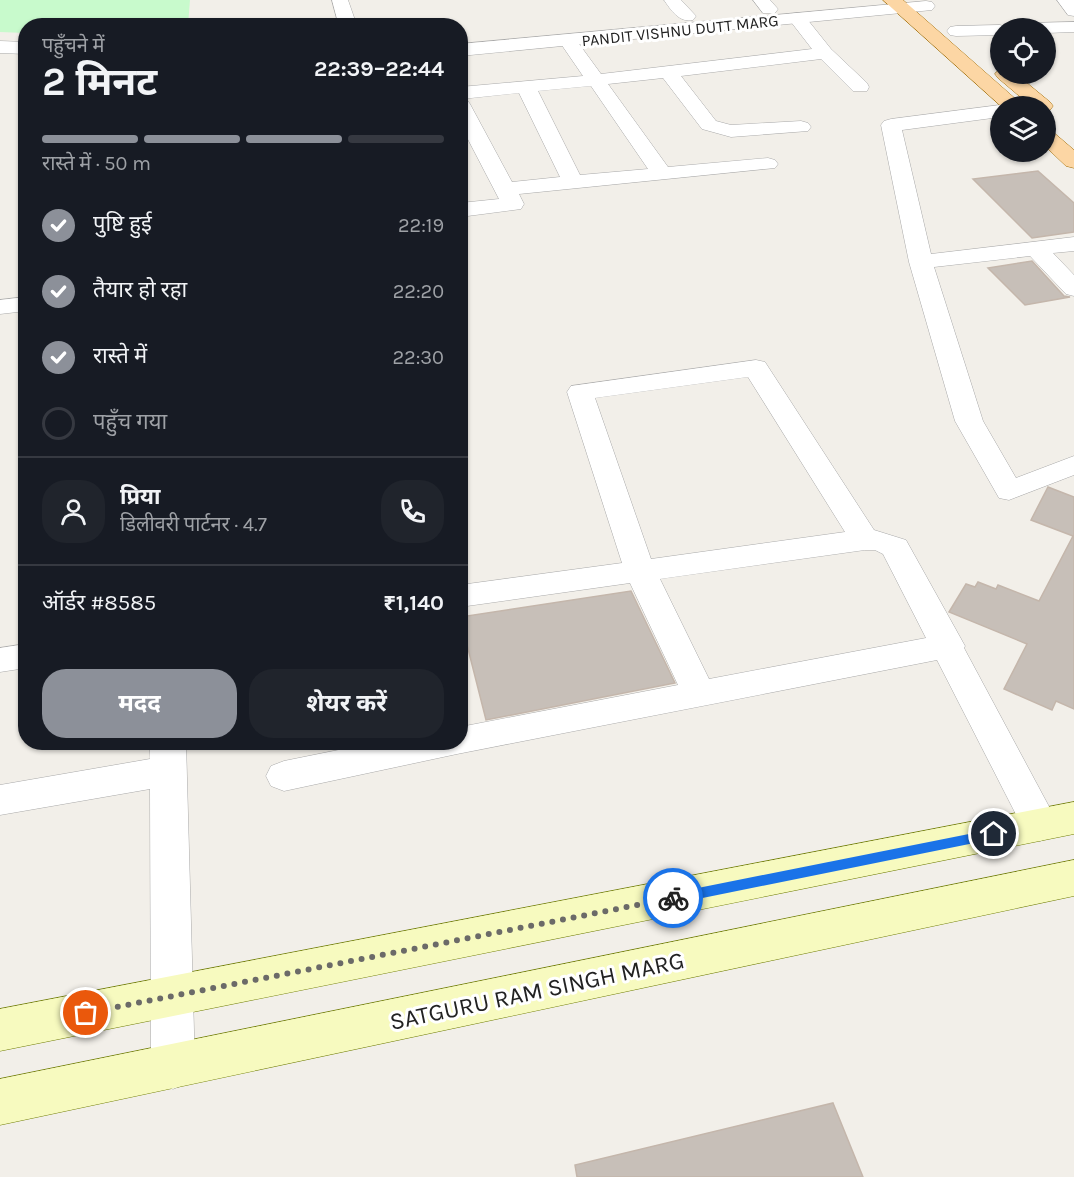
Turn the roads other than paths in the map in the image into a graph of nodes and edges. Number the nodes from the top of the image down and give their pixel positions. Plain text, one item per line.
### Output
1 (340, 0) edge
2 (672, 0) edge
3 (863, 0) edge
4 (1065, 0) edge
5 (922, 3) edge
6 (765, 4) edge
7 (896, 4) edge
8 (1074, 11) edge
9 (687, 16) junction
10 (346, 18) edge
11 (797, 18) junction
12 (1056, 27) edge
13 (1074, 27) edge
14 (990, 30) edge
15 (956, 32) junction
16 (468, 34) edge
17 (568, 41) junction
18 (0, 47) edge
19 (974, 47) dead end
20 (18, 48) edge
21 (468, 49) edge
22 (825, 53) junction
23 (0, 60) edge
24 (18, 61) edge
25 (668, 72) junction
26 (597, 81) junction
27 (1015, 84) edge
28 (526, 87) junction
29 (860, 87) dead end
30 (468, 92) edge
31 (1001, 96) edge
32 (1027, 96) edge
33 (990, 112) edge
34 (468, 119) edge
35 (801, 127) dead end
36 (1056, 130) edge
37 (1074, 161) edge
38 (768, 164) dead end
39 (663, 175) junction
40 (573, 183) junction
41 (505, 189) junction
42 (468, 209) edge
43 (1074, 244) edge
44 (1035, 248) junction
45 (921, 262) junction
46 (1074, 289) edge
47 (18, 305) edge
48 (0, 307) edge
49 (1074, 465) edge
50 (865, 540) junction
51 (640, 571) junction
52 (468, 595) edge
53 (949, 646) junction
54 (18, 657) edge
55 (0, 660) edge
56 (699, 693) junction
57 (468, 739) edge
58 (412, 750) edge
59 (168, 757) edge
60 (284, 776) dead end
61 (0, 800) edge
62 (1057, 821) edge
63 (1074, 878) edge
64 (172, 997) junction
65 (0, 1030) edge
66 (172, 1068) junction
67 (0, 1102) edge

1 - 10 street
2 - 9 street
3 - 6 street, PANDIT VISHNU DUTT MARG
4 - 8 street
5 - 7 street, PANDIT VISHNU DUTT MARG
5 - 15 main road
6 - 9 street, PANDIT VISHNU DUTT MARG
7 - 11 street, PANDIT VISHNU DUTT MARG
7 - 31 main road
9 - 16 street, PANDIT VISHNU DUTT MARG
11 - 17 street, PANDIT VISHNU DUTT MARG
11 - 22 street
12 - 13 street
14 - 15 street
15 - 19 main road
17 - 21 street, PANDIT VISHNU DUTT MARG
17 - 26 street
18 - 20 street
22 - 25 street
22 - 29 street
23 - 24 street
25 - 26 street
25 - 35 street
26 - 28 street
26 - 39 street
27 - 32 main road
28 - 30 street
28 - 40 street
33 - 45 street
34 - 41 street
36 - 37 main road
38 - 39 street
39 - 40 street
40 - 41 street
41 - 42 street
43 - 44 street
44 - 45 street
44 - 46 street
45 - 49 street
47 - 48 street
50 - 51 street
50 - 51 street
50 - 53 street
51 - 52 street
51 - 56 street
53 - 56 street
53 - 62 street
54 - 55 street
56 - 57 street
58 - 60 street
59 - 61 street
59 - 64 street
62 - 64 main road
63 - 66 main road, SATGURU RAM SINGH MARG
64 - 65 main road
64 - 66 street
66 - 67 main road, SATGURU RAM SINGH MARG

